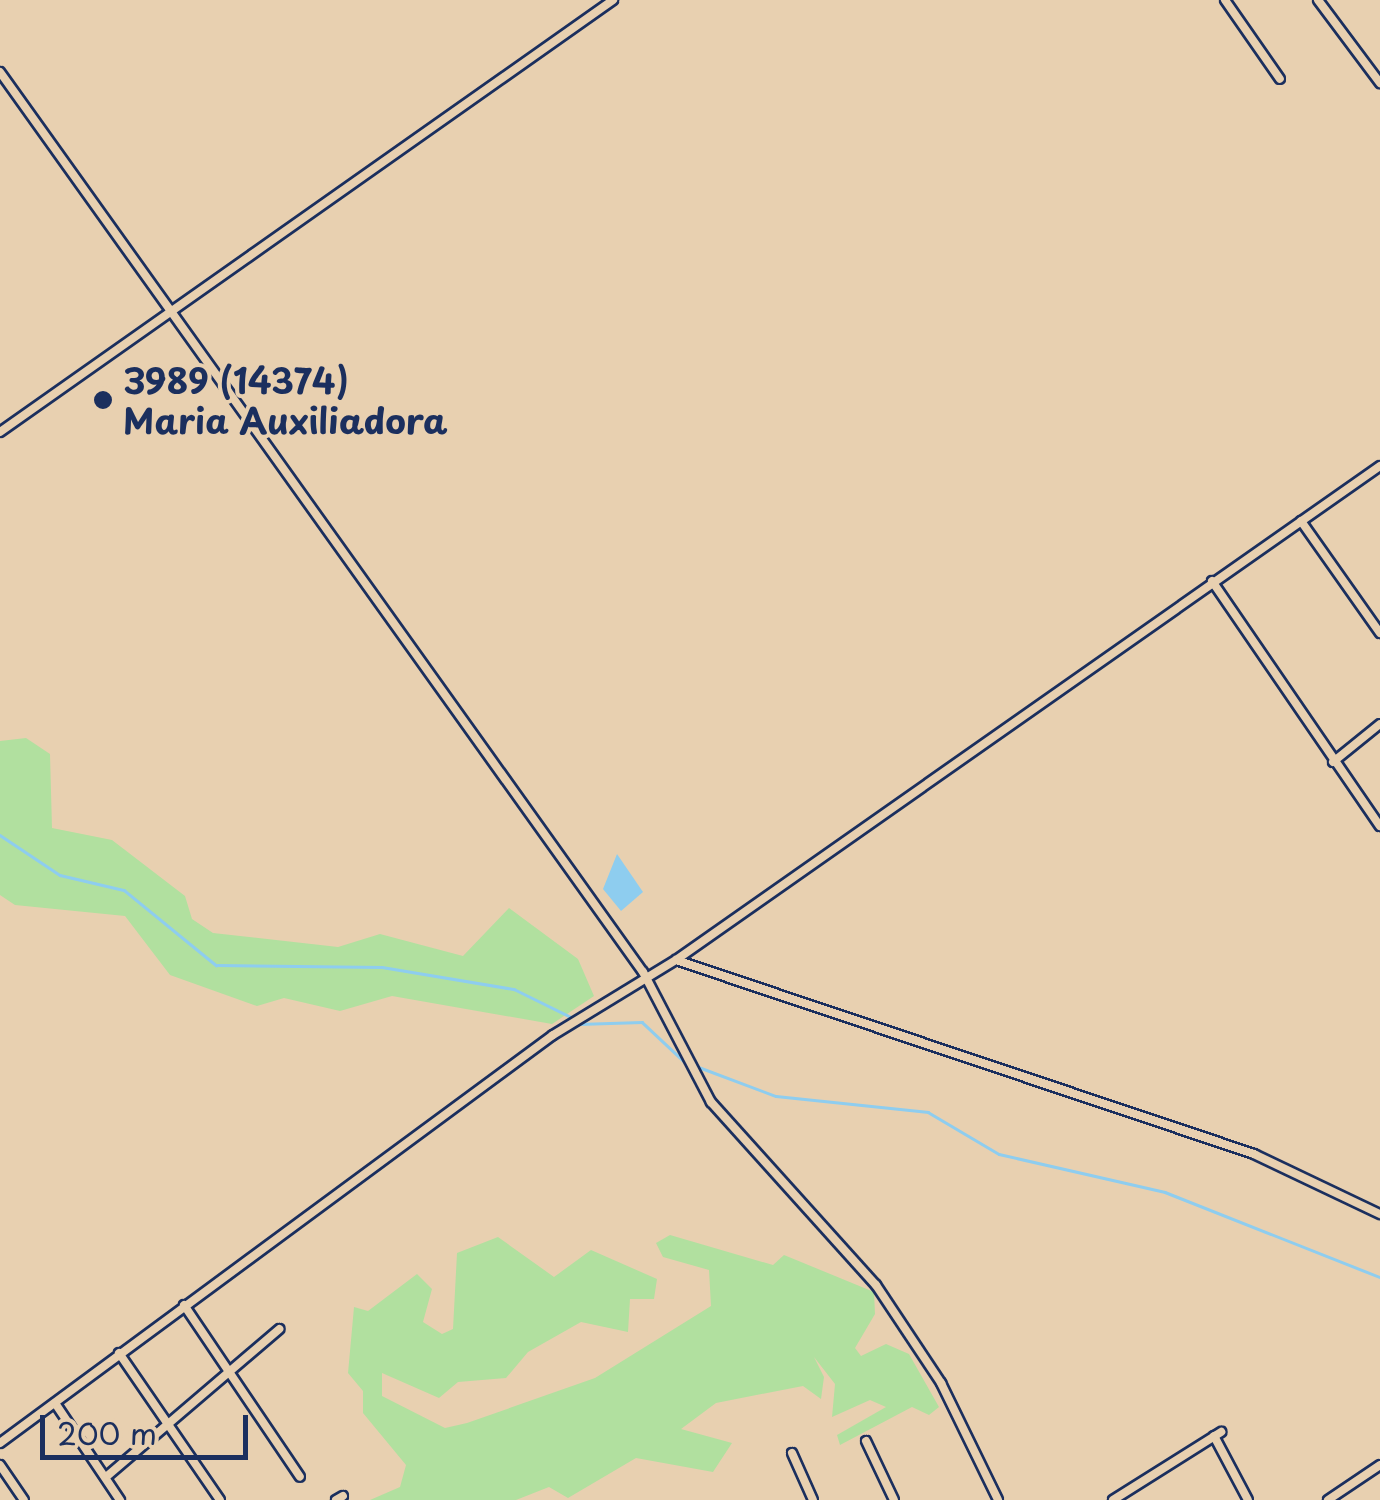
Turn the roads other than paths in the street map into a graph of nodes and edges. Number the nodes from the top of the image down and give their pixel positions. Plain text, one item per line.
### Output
1 (614, 0) edge
2 (1224, 0) edge
3 (1318, 0) edge
4 (0, 72) edge
5 (1280, 78) dead end
6 (1380, 83) edge
7 (169, 310) junction
8 (0, 432) edge
9 (1380, 466) edge
10 (1302, 520) junction
11 (1212, 581) junction
12 (1380, 633) edge
13 (1380, 724) edge
14 (1333, 762) junction
15 (1380, 826) edge
16 (676, 960) junction
17 (644, 972) junction
18 (1380, 1214) edge
19 (184, 1304) junction
20 (279, 1329) dead end
21 (119, 1353) junction
22 (228, 1371) junction
23 (54, 1402) junction
24 (168, 1424) junction
25 (866, 1441) dead end
26 (0, 1444) edge
27 (792, 1453) dead end
28 (0, 1465) edge
29 (1380, 1465) edge
30 (106, 1477) junction
31 (300, 1477) dead end
32 (1116, 1499) edge
33 (24, 1500) edge
34 (120, 1500) edge
35 (220, 1500) edge
36 (813, 1500) edge
37 (894, 1500) edge
38 (998, 1500) edge
39 (1248, 1500) edge
40 (1328, 1500) edge

1 - 7 street
2 - 5 street
3 - 6 street
4 - 7 street
7 - 8 street
7 - 17 street
9 - 10 street
10 - 11 street
10 - 12 street
11 - 14 street
11 - 16 street
13 - 14 street
14 - 15 street
16 - 17 street
16 - 18 street
17 - 19 street
17 - 38 street
19 - 21 street
19 - 22 street
20 - 22 street
21 - 23 street
21 - 24 street
22 - 24 street
22 - 31 street
23 - 26 street
23 - 30 street
24 - 30 street
24 - 35 street
25 - 37 street
27 - 36 street
28 - 33 street
29 - 40 street
30 - 34 street
32 - 39 street

